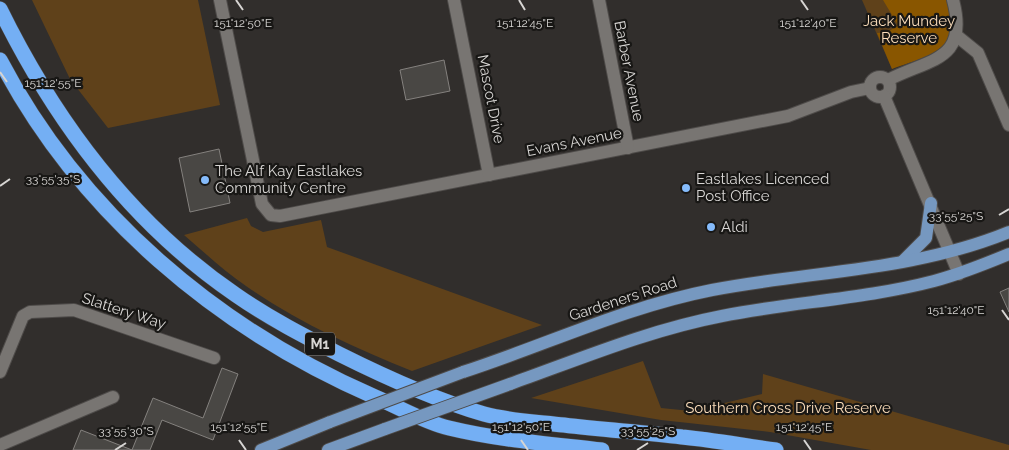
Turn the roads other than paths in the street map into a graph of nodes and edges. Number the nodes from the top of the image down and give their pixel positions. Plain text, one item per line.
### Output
1 (220, 0) edge
2 (454, 0) edge
3 (599, 0) edge
4 (953, 0) edge
5 (0, 9) edge
6 (957, 36) junction
7 (0, 60) edge
8 (888, 80) junction
9 (870, 88) junction
10 (884, 96) junction
11 (1009, 125) edge
12 (628, 148) junction
13 (489, 175) junction
14 (931, 203) junction
15 (1009, 232) edge
16 (951, 251) junction
17 (1009, 254) edge
18 (902, 263) junction
19 (959, 274) junction
20 (214, 358) dead end
21 (0, 372) edge
22 (113, 397) dead end
23 (0, 445) edge
24 (261, 450) edge
25 (328, 450) edge
26 (602, 450) edge
27 (776, 450) edge

1 - 13 street, Evans Avenue
2 - 13 street, Mascot Drive
3 - 12 street, Barber Avenue
4 - 6 street
5 - 27 highway, M1
6 - 8 street
6 - 11 street
7 - 26 highway, M1
8 - 9 street
8 - 10 street
9 - 10 street
9 - 12 street, Evans Avenue
10 - 14 street
12 - 13 street, Evans Avenue
14 - 16 street
14 - 18 main road
15 - 16 main road, Gardeners Road
16 - 18 main road, Gardeners Road
16 - 19 street
17 - 19 main road
18 - 24 main road, Gardeners Road, bridge
19 - 25 main road, bridge
20 - 21 street, Slattery Way
22 - 23 street

